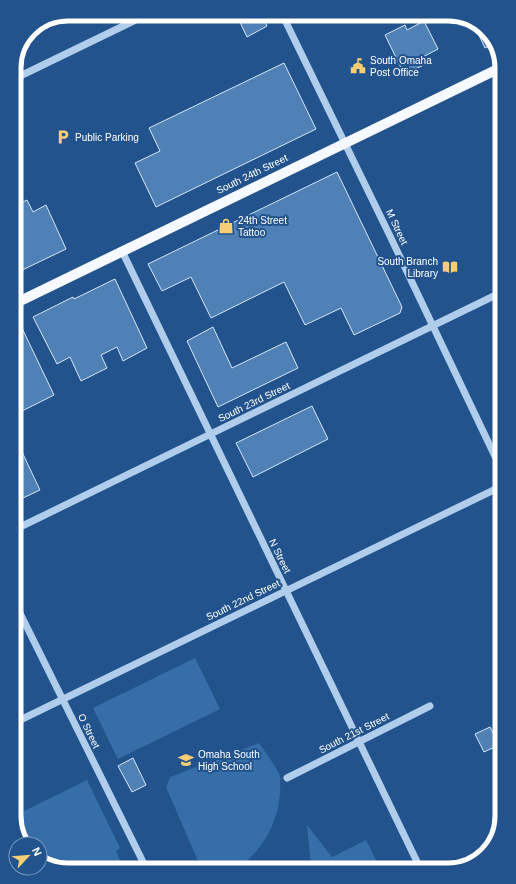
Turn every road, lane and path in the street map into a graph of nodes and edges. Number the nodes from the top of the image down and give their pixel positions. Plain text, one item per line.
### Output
1 (134, 21) edge
2 (285, 21) edge
3 (495, 70) edge
4 (21, 76) edge
5 (345, 142) junction
6 (122, 251) junction
7 (495, 295) edge
8 (21, 301) edge
9 (432, 326) junction
10 (210, 434) junction
11 (495, 456) edge
12 (495, 489) edge
13 (21, 527) edge
14 (286, 590) junction
15 (21, 615) edge
16 (62, 699) junction
17 (430, 706) dead end
18 (21, 720) edge
19 (359, 742) junction
20 (287, 778) dead end
21 (144, 863) edge
22 (418, 863) edge

1 - 4 street
2 - 5 street, M Street
3 - 5 main road, South 24th Street
5 - 6 main road, South 24th Street
5 - 9 street, M Street
6 - 8 main road, South 24th Street
6 - 10 street, N Street
7 - 9 street, South 23rd Street
9 - 10 street, South 23rd Street
9 - 11 street, M Street
10 - 13 street, South 23rd Street
10 - 14 street, N Street
12 - 14 street, South 22nd Street
14 - 16 street, South 22nd Street
14 - 19 street, N Street
15 - 16 street, O Street
16 - 18 street, South 22nd Street
16 - 21 street, O Street
17 - 19 street, South 21st Street
19 - 20 street, South 21st Street
19 - 22 street, N Street

